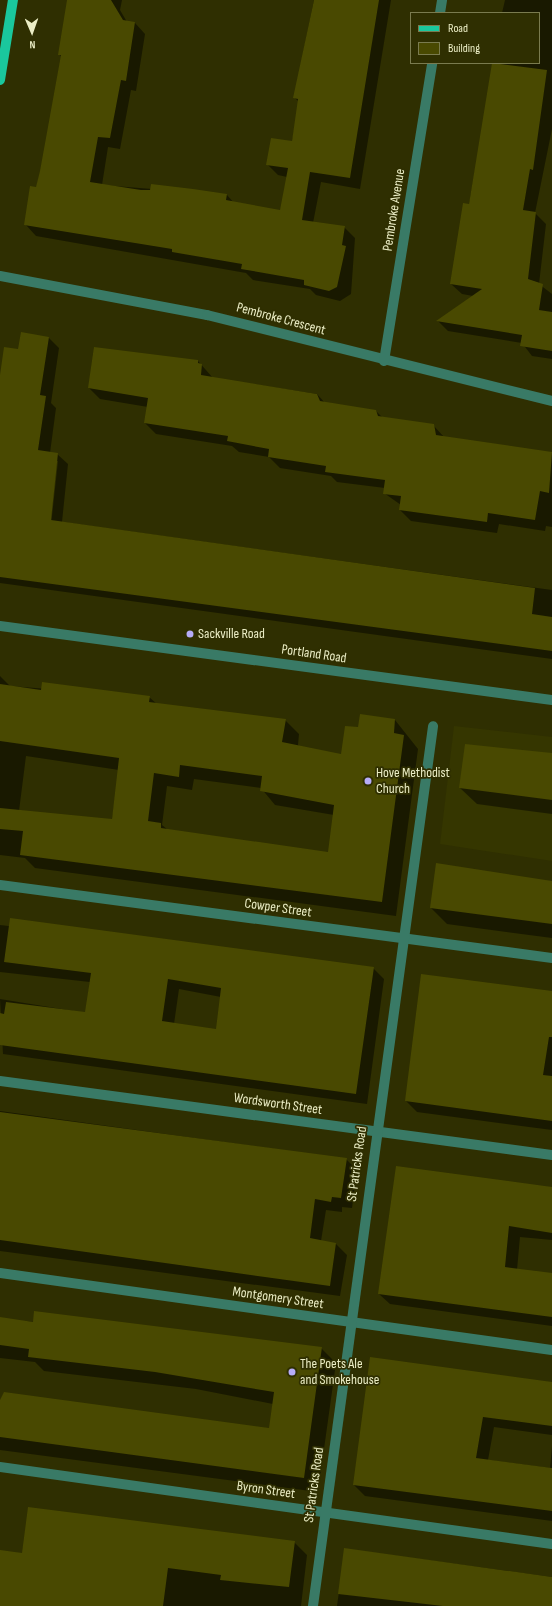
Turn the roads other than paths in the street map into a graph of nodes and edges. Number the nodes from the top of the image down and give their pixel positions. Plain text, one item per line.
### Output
1 (13, 0) edge
2 (442, 0) edge
3 (440, 12) edge
4 (432, 64) edge
5 (0, 80) edge
6 (0, 276) edge
7 (384, 361) junction
8 (552, 400) edge
9 (0, 626) edge
10 (552, 700) edge
11 (433, 726) dead end
12 (0, 885) edge
13 (402, 939) junction
14 (552, 958) edge
15 (0, 1081) edge
16 (375, 1131) junction
17 (552, 1155) edge
18 (0, 1273) edge
19 (350, 1322) junction
20 (552, 1350) edge
21 (0, 1467) edge
22 (325, 1512) junction
23 (552, 1544) edge
24 (313, 1606) edge

1 - 5 main road
2 - 3 street
4 - 7 street, Pembroke Avenue
6 - 7 street, Pembroke Crescent
7 - 8 street, Pembroke Crescent
9 - 10 street, Portland Road
11 - 13 street, St Patricks Road
12 - 13 street, Cowper Street
13 - 14 street, Cowper Street
13 - 16 street, St Patricks Road
15 - 16 street, Wordsworth Street
16 - 17 street, Wordsworth Street
16 - 19 street, St Patricks Road
18 - 19 street, Montgomery Street
19 - 20 street, Montgomery Street
19 - 22 street, St Patricks Road
21 - 22 street, Byron Street
22 - 23 street, Byron Street
22 - 24 street, St Patricks Road

